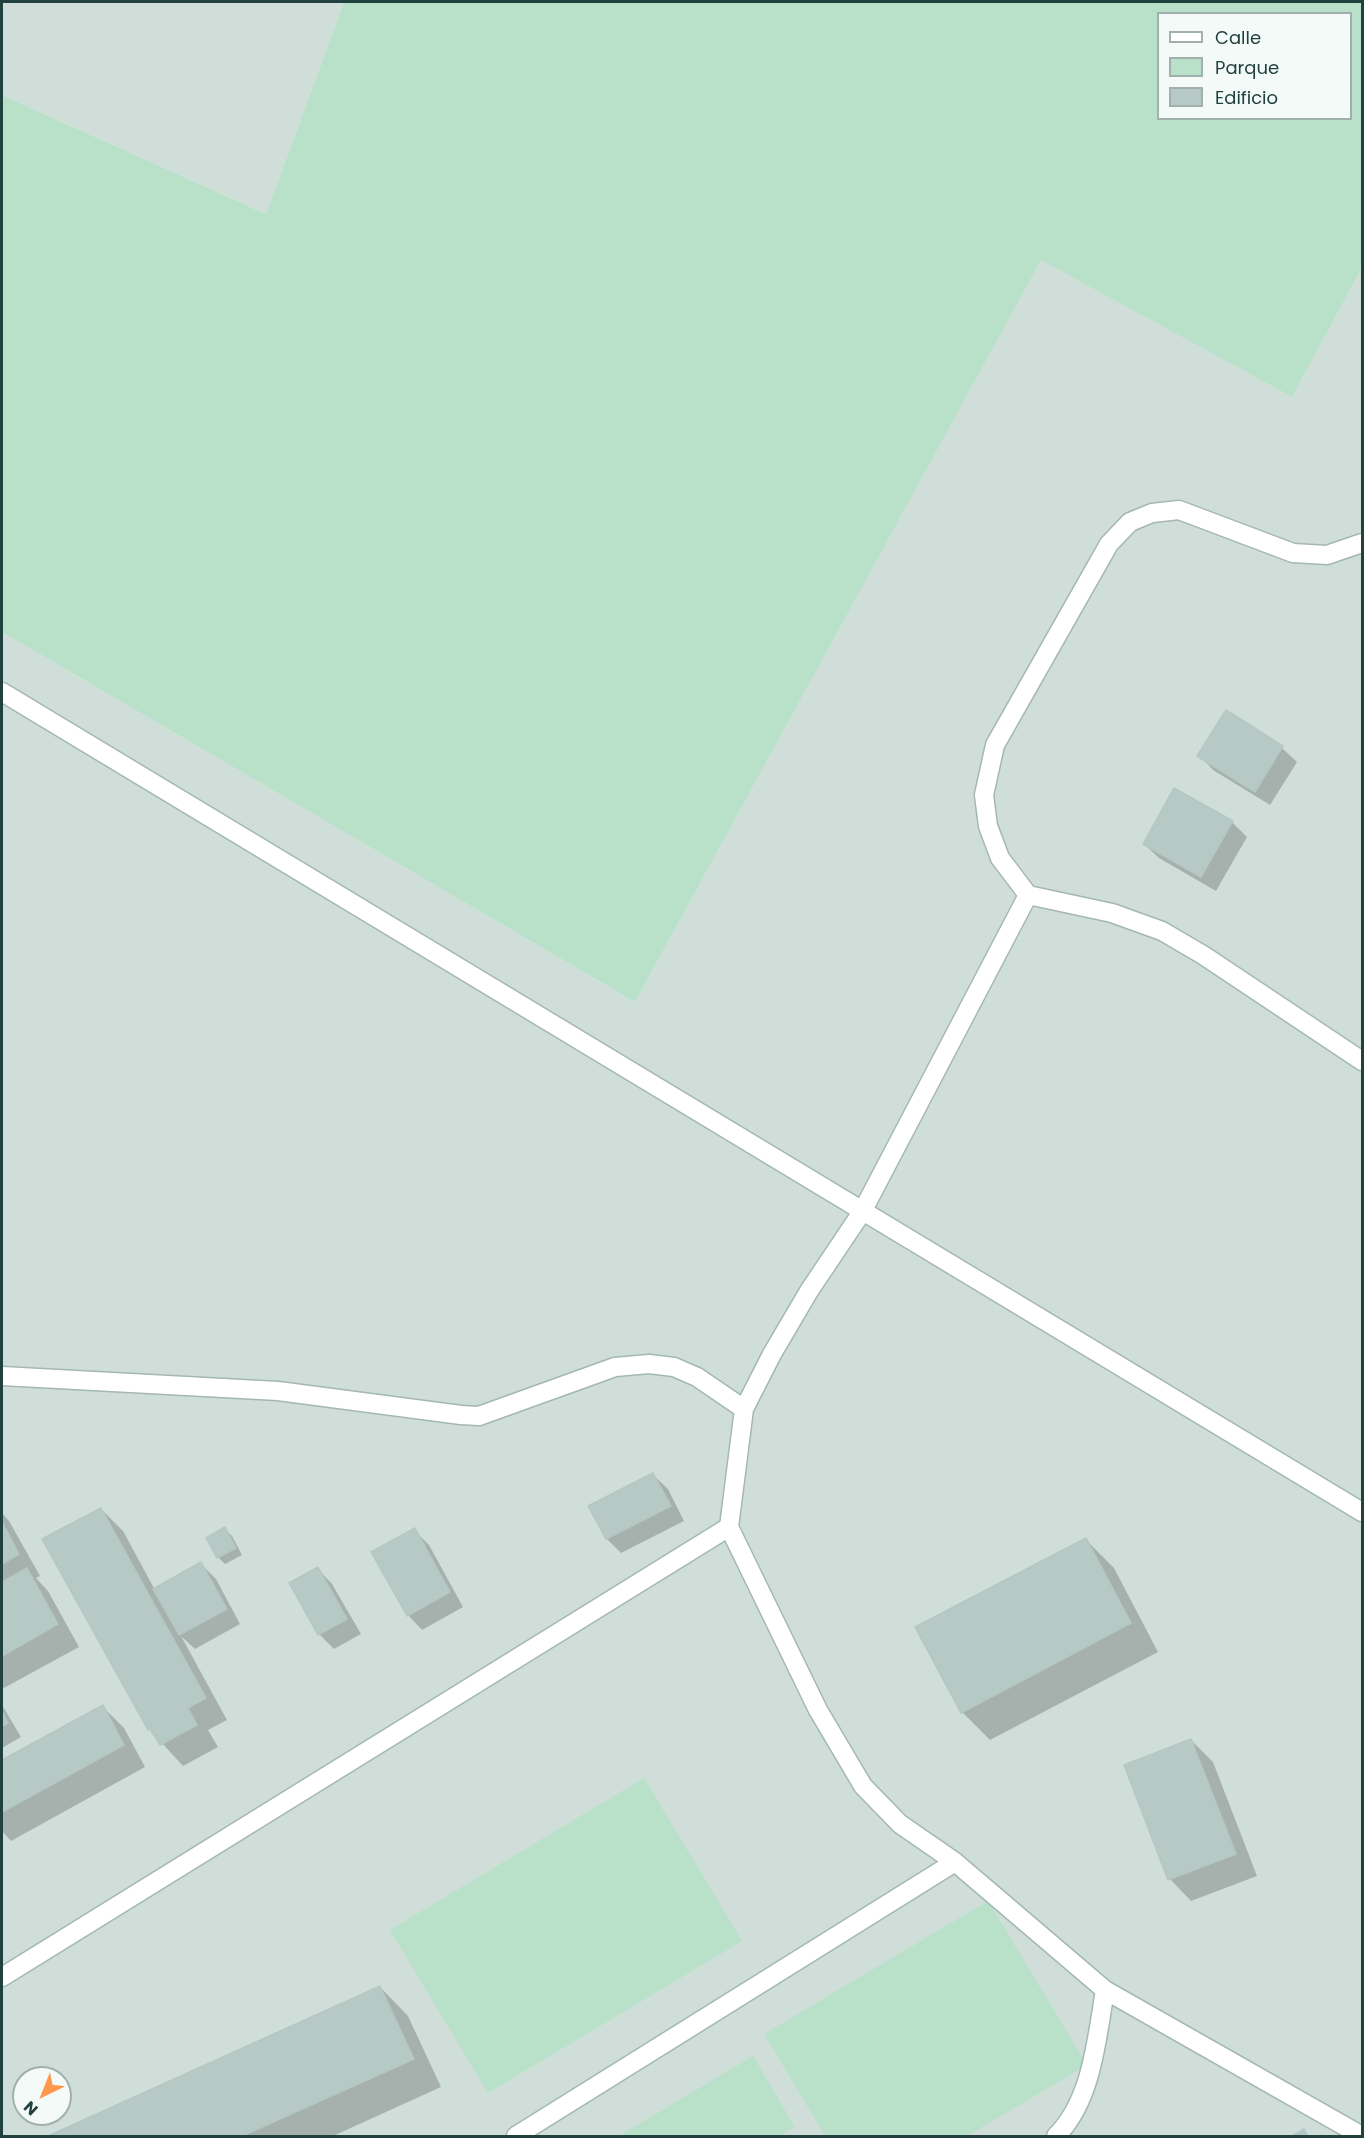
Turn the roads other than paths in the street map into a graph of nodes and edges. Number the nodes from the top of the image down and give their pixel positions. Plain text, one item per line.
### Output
1 (1362, 543) edge
2 (2, 692) edge
3 (1028, 895) junction
4 (1362, 1061) edge
5 (862, 1212) junction
6 (2, 1376) edge
7 (744, 1409) junction
8 (1362, 1512) edge
9 (729, 1527) junction
10 (955, 1862) junction
11 (2, 1977) edge
12 (1105, 1990) junction
13 (516, 2136) edge
14 (1056, 2136) edge
15 (1362, 2136) edge

1 - 3 street
2 - 5 street
3 - 4 street
3 - 5 street
5 - 7 street
5 - 8 street
6 - 7 street
7 - 9 street
9 - 10 street
9 - 11 street
10 - 12 street
10 - 13 street
12 - 14 street
12 - 15 street

